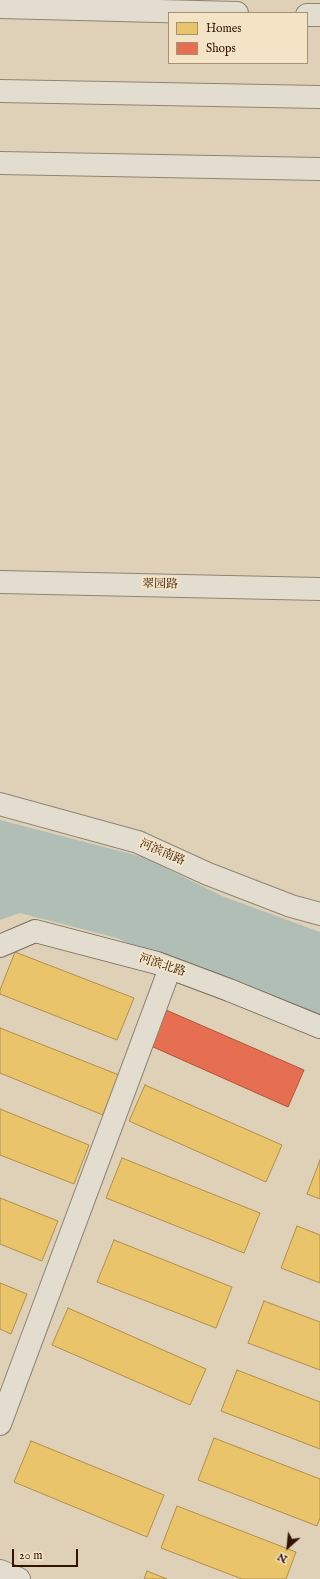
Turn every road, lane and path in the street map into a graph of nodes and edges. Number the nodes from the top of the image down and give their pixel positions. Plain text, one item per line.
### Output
1 (0, 7) edge
2 (198, 12) edge
3 (308, 15) edge
4 (320, 15) edge
5 (0, 91) edge
6 (320, 97) edge
7 (0, 163) edge
8 (320, 169) edge
9 (0, 582) edge
10 (320, 589) edge
11 (0, 804) edge
12 (320, 914) edge
13 (0, 946) edge
14 (170, 968) junction
15 (320, 1027) edge
16 (0, 1424) edge
17 (0, 1571) edge
18 (19, 1579) edge

1 - 2 street
3 - 4 street
5 - 6 street
7 - 8 street
9 - 10 street, 翠园路
11 - 12 street, 河滨南路
13 - 14 street, 河滨北路
14 - 15 street, 河滨北路
14 - 16 street
17 - 18 street

